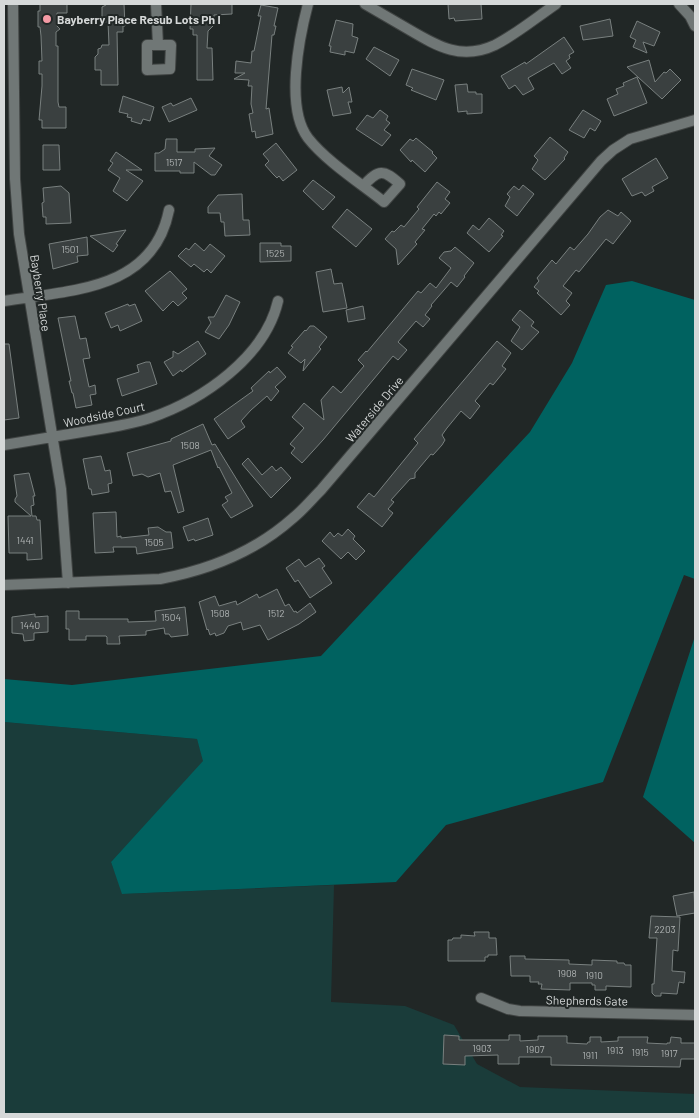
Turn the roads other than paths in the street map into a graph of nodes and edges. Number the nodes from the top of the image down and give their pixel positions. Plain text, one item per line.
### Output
1 (13, 4) edge
2 (156, 4) edge
3 (308, 4) edge
4 (365, 4) edge
5 (556, 4) edge
6 (679, 4) edge
7 (695, 26) edge
8 (158, 45) dead end
9 (695, 120) edge
10 (363, 186) dead end
11 (170, 210) dead end
12 (28, 297) junction
13 (4, 301) edge
14 (278, 301) dead end
15 (52, 437) junction
16 (4, 445) edge
17 (68, 583) junction
18 (4, 586) edge
19 (481, 998) dead end
20 (695, 1015) edge

1 - 12 street, Bayberry Place
2 - 8 street
3 - 10 street
4 - 5 street
6 - 7 street
9 - 17 street, Waterside Drive
11 - 12 street
12 - 13 street
12 - 15 street, Bayberry Place
14 - 15 street, Woodside Court
15 - 16 street, Woodside Court
15 - 17 street, Bayberry Place
17 - 18 street, Waterside Drive
19 - 20 street, Shepherds Gate

